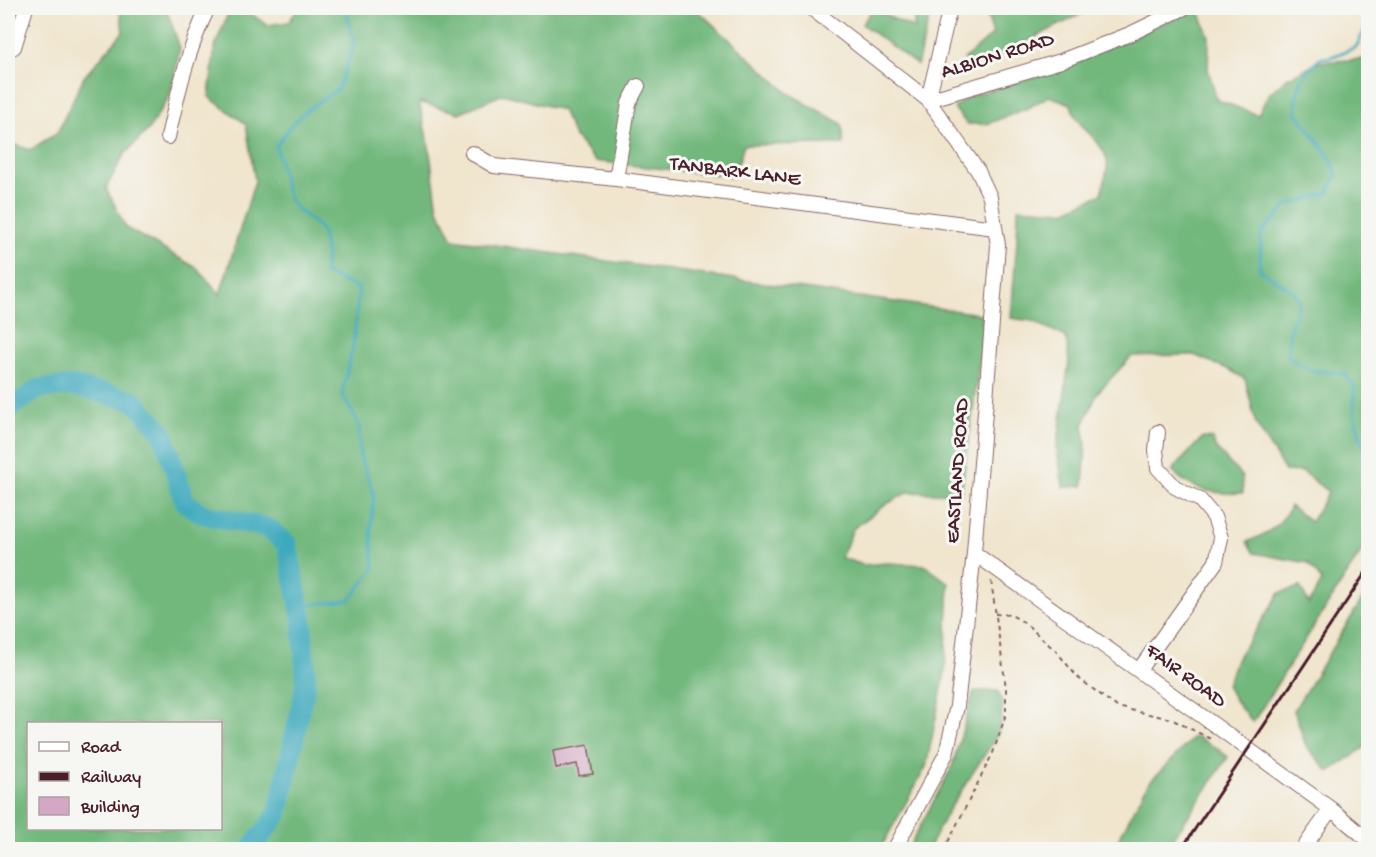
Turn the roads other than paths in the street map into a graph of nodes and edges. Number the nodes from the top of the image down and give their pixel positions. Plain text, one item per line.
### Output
1 (26, 8) edge
2 (208, 8) edge
3 (811, 8) edge
4 (950, 8) edge
5 (1184, 8) edge
6 (14, 47) dead end
7 (638, 86) dead end
8 (928, 100) junction
9 (168, 137) dead end
10 (472, 153) dead end
11 (616, 179) junction
12 (995, 228) junction
13 (1158, 432) dead end
14 (974, 553) junction
15 (1139, 670) junction
16 (1331, 809) junction
17 (1368, 840) edge
18 (894, 849) edge
19 (1302, 849) edge

1 - 6 street
2 - 9 street
3 - 8 street, ALBION ROAD
4 - 8 street
5 - 8 street, ALBION ROAD
7 - 11 street
8 - 12 street, EASTLAND ROAD
10 - 11 street, TANBARK LANE
11 - 12 street, TANBARK LANE
12 - 14 street, EASTLAND ROAD
13 - 15 street
14 - 15 street, FAIR ROAD
14 - 18 street, EASTLAND ROAD
15 - 16 street, FAIR ROAD
16 - 17 street, FAIR ROAD
16 - 19 street

